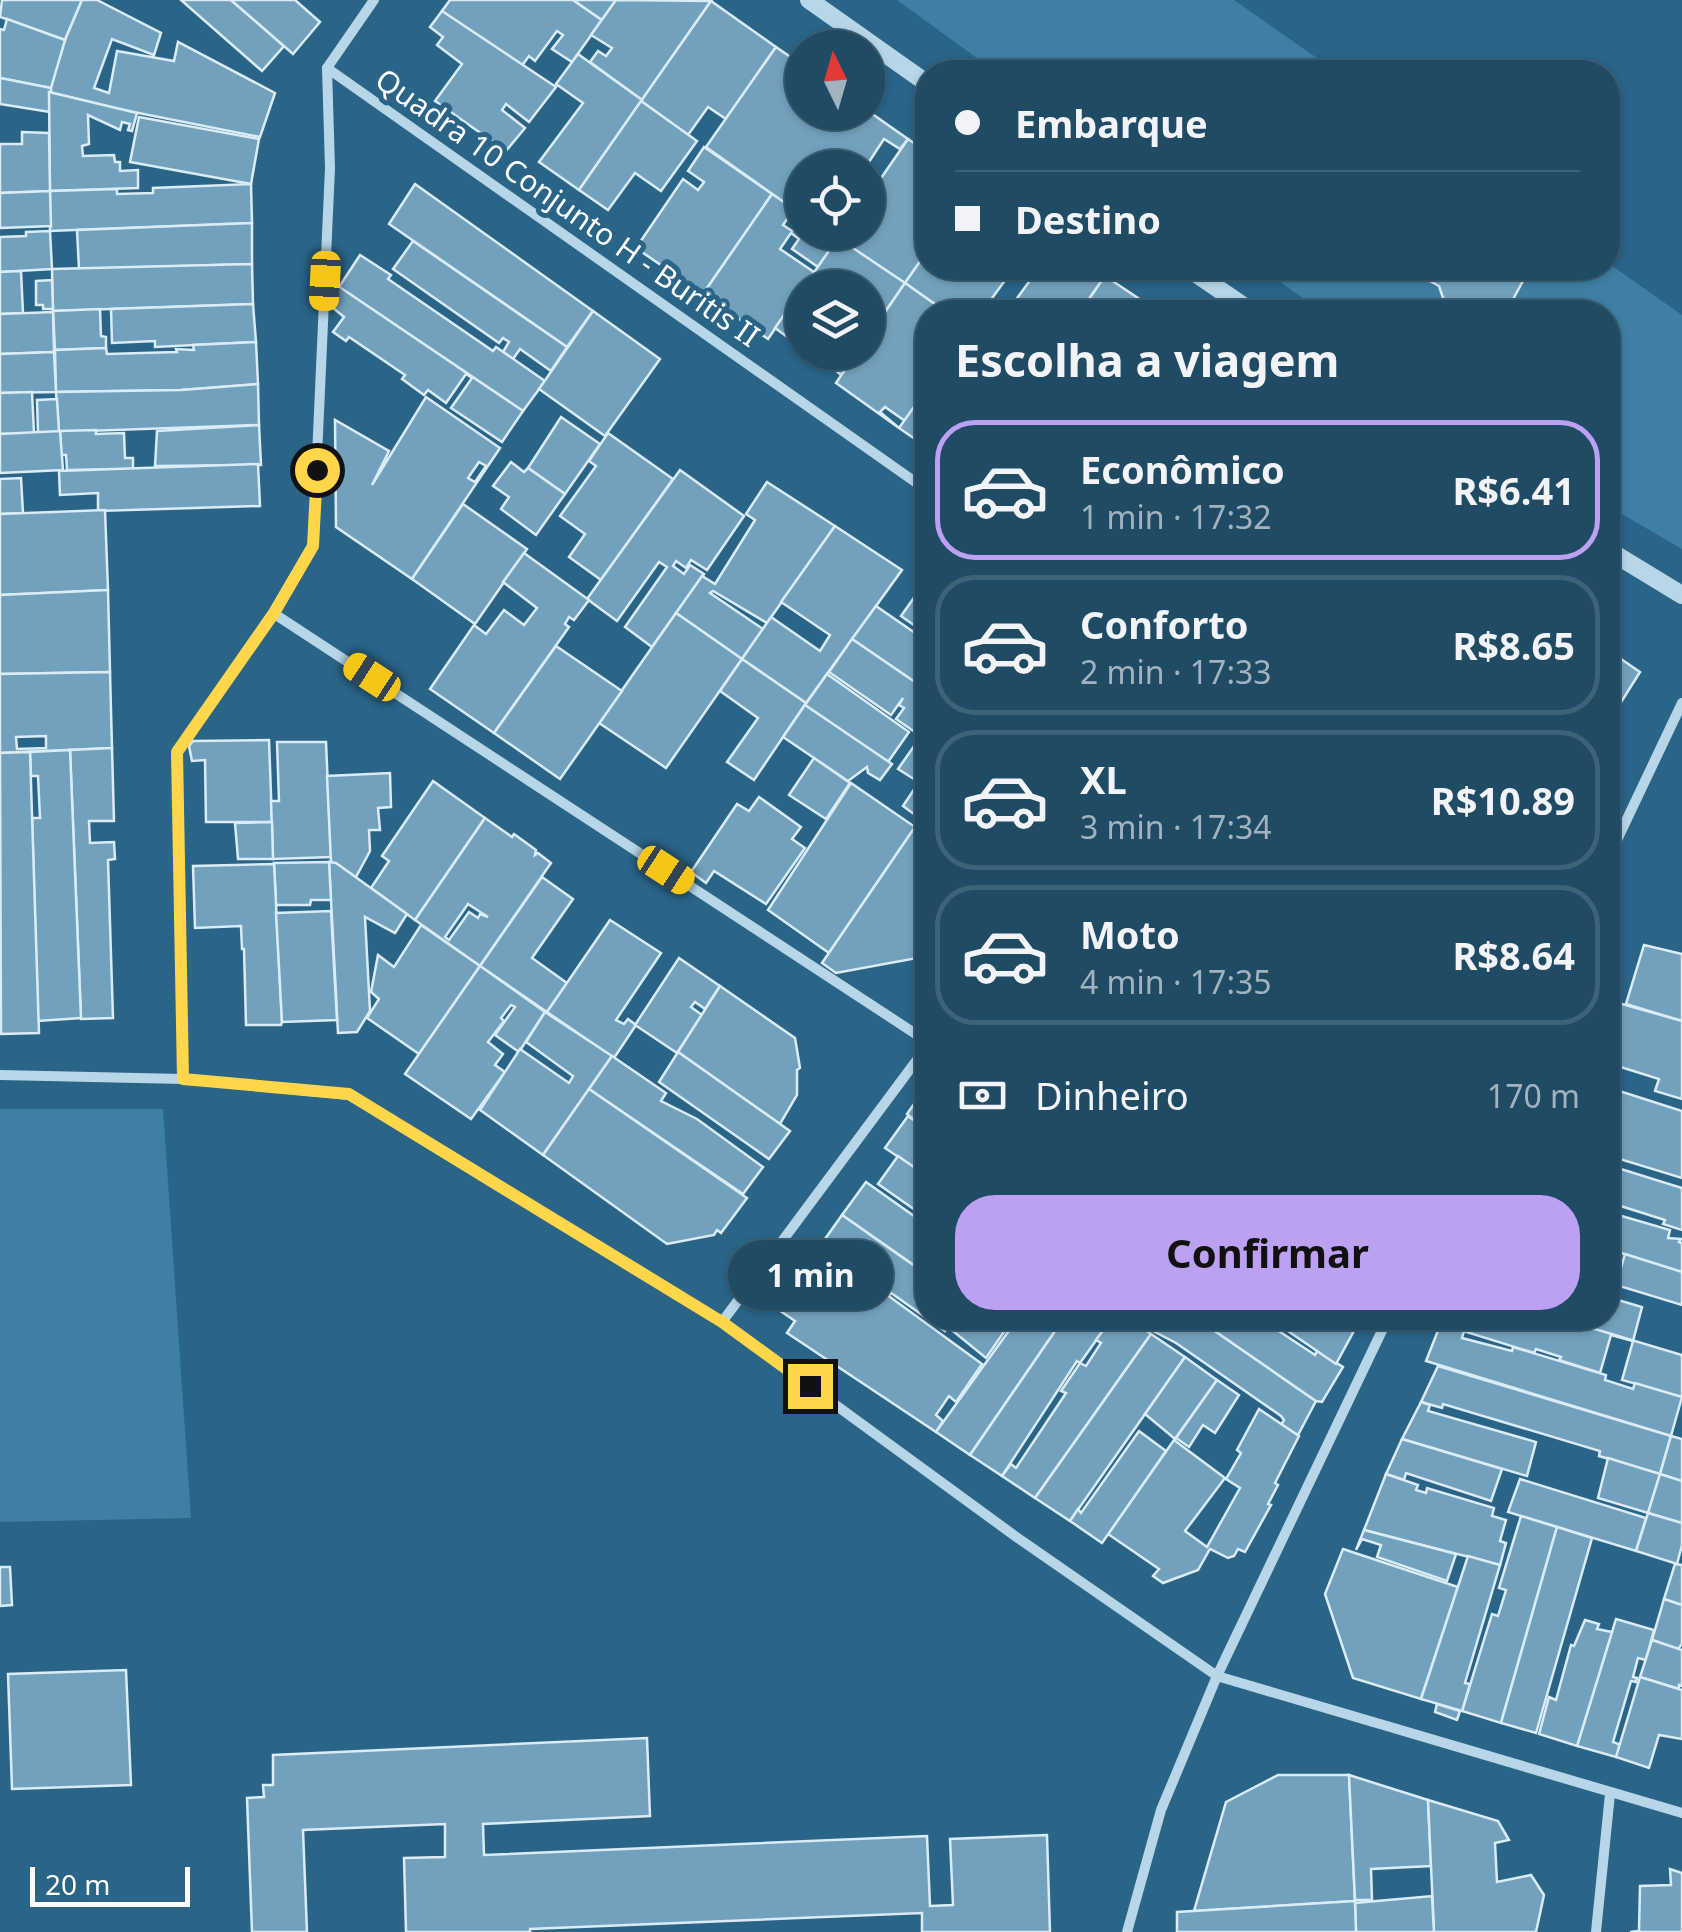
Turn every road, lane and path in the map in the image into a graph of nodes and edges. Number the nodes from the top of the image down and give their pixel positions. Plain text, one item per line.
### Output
1 (374, 0) edge
2 (809, 0) edge
3 (326, 68) junction
4 (915, 75) edge
5 (1205, 280) edge
6 (1235, 300) edge
7 (915, 483) edge
8 (1620, 557) edge
9 (1682, 596) edge
10 (274, 613) junction
11 (1682, 703) edge
12 (1620, 834) edge
13 (915, 1035) edge
14 (915, 1062) edge
15 (0, 1075) edge
16 (183, 1079) junction
17 (722, 1322) junction
18 (1382, 1330) edge
19 (1217, 1676) junction
20 (1610, 1794) junction
21 (1682, 1813) edge
22 (1128, 1932) edge
23 (1596, 1932) edge

1 - 3 street
2 - 4 street
3 - 7 street, Quadra 10 Conjunto H - Buritis II
3 - 10 street
5 - 6 street
8 - 9 street
10 - 13 street
10 - 16 street
11 - 12 street
14 - 17 street
15 - 16 street
16 - 17 street
17 - 19 street
18 - 19 street
19 - 20 street
19 - 22 street
20 - 21 street
20 - 23 street

